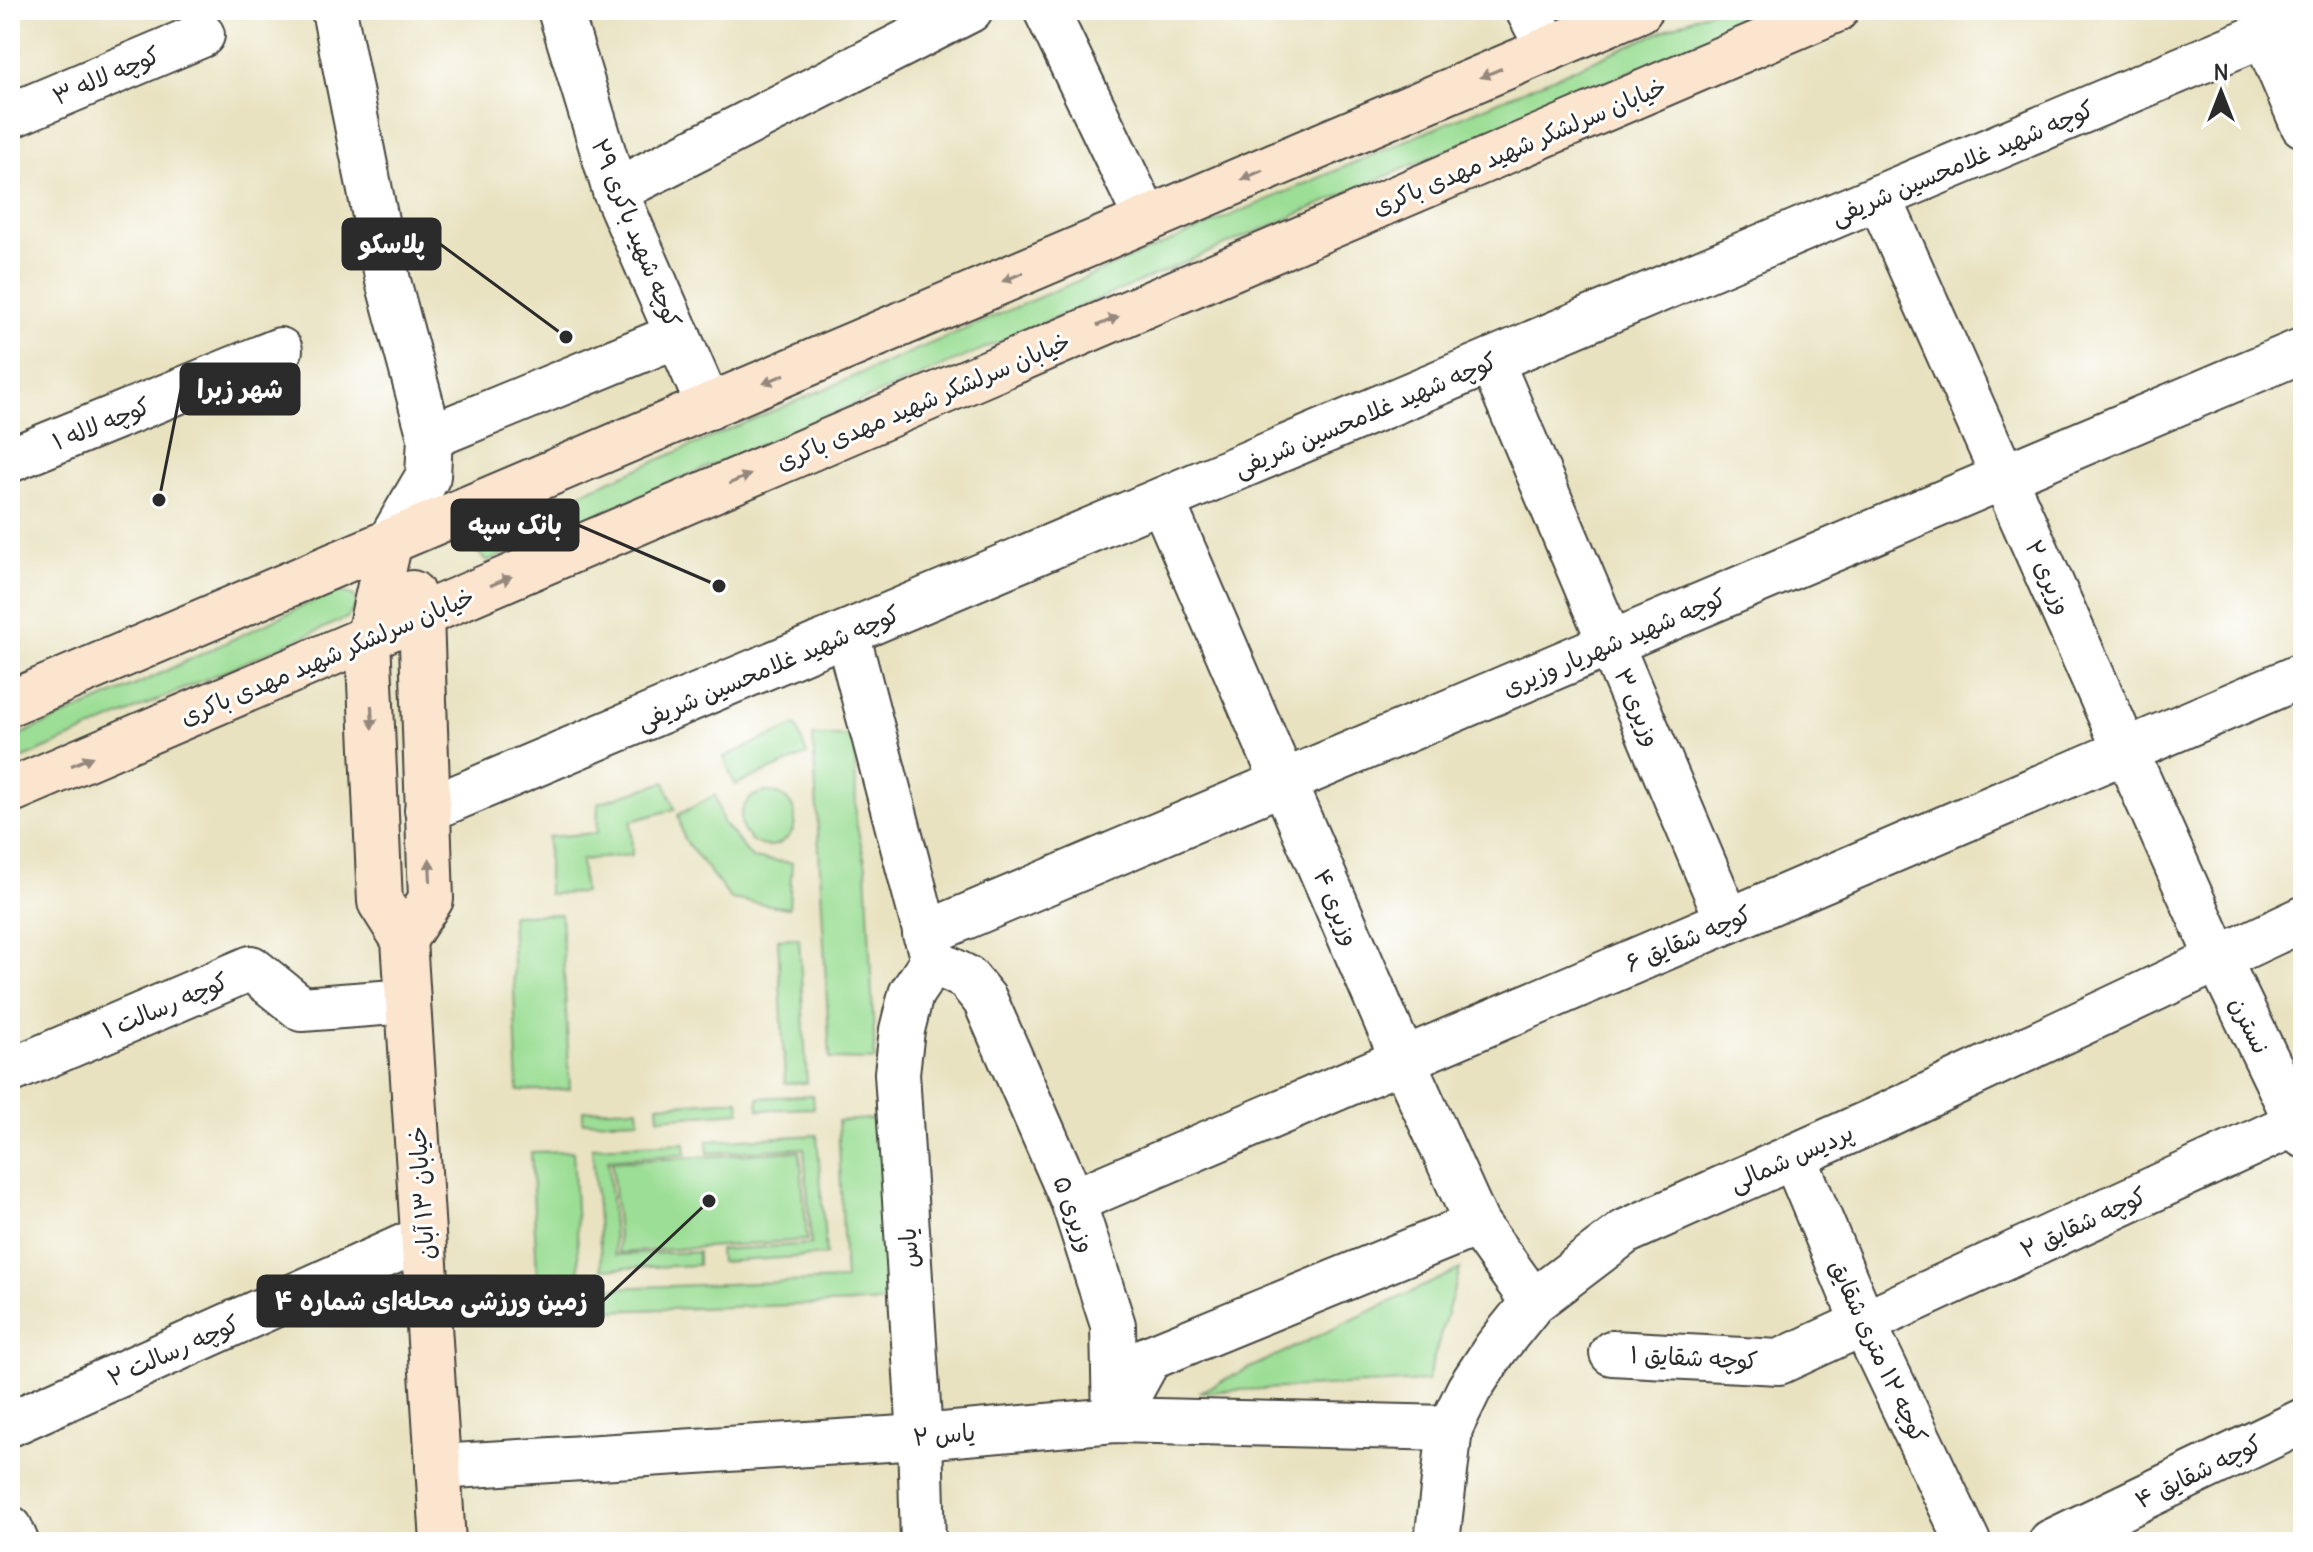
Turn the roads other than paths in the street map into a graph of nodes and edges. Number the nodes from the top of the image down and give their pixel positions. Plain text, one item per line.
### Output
1 (334, 10) edge
2 (560, 10) edge
3 (970, 10) edge
4 (1046, 10) edge
5 (1528, 10) edge
6 (1640, 10) edge
7 (1836, 10) edge
8 (2284, 26) edge
9 (202, 35) dead end
10 (1549, 49) junction
11 (10, 116) edge
12 (2303, 125) edge
13 (615, 191) junction
14 (1879, 197) junction
15 (1147, 220) junction
16 (678, 335) junction
17 (280, 350) dead end
18 (2303, 350) edge
19 (1491, 361) junction
20 (709, 407) junction
21 (430, 437) junction
22 (10, 460) edge
23 (2004, 476) junction
24 (1162, 500) junction
25 (390, 541) junction
26 (421, 616) junction
27 (847, 633) junction
28 (368, 639) junction
29 (1611, 643) junction
30 (2303, 675) edge
31 (10, 703) edge
32 (2126, 750) junction
33 (1283, 782) junction
34 (10, 791) edge
35 (427, 810) junction
36 (2303, 919) edge
37 (1728, 921) junction
38 (404, 940) junction
39 (929, 948) junction
40 (2218, 958) junction
41 (408, 1001) junction
42 (1403, 1060) junction
43 (10, 1071) edge
44 (2301, 1126) edge
45 (1794, 1157) junction
46 (1073, 1201) junction
47 (1477, 1224) junction
48 (423, 1238) junction
49 (1533, 1302) junction
50 (1864, 1324) junction
51 (1612, 1353) dead end
52 (1115, 1420) junction
53 (2303, 1421) edge
54 (10, 1424) edge
55 (1450, 1428) junction
56 (920, 1437) junction
57 (438, 1467) junction
58 (10, 1528) edge
59 (16, 1542) edge
60 (443, 1542) edge
61 (923, 1542) edge
62 (1437, 1542) edge
63 (1968, 1542) edge
64 (2051, 1542) edge

1 - 21 street
2 - 13 street, کوچه شهید باکری ۲۹
3 - 13 street
4 - 15 street
5 - 10 street
6 - 10 main road
26 -> 7 main road, خیابان سرلشکر شهید مهدی باکری
8 - 12 street
8 - 14 street, کوچه شهید غلامحسین شریفی
9 - 11 street, کوچه لاله ۳
10 -> 15 main road
13 - 16 street, کوچه شهید باکری ۲۹
14 - 19 street, کوچه شهید غلامحسین شریفی
14 - 23 street, وزیری ۲
15 -> 20 main road
16 - 20 street, کوچه شهید باکری ۲۹
16 - 21 street
17 - 22 street, کوچه لاله ۱
18 - 23 street, کوچه شهید شهریار وزیری
19 - 24 street, کوچه شهید غلامحسین شریفی
19 - 29 street, وزیری ۳
20 - 25 main road
21 - 25 street
23 - 29 street, کوچه شهید شهریار وزیری
23 - 32 street, وزیری ۲
24 - 27 street, کوچه شهید غلامحسین شریفی
24 - 33 street, وزیری ۴
25 - 26 main road
25 - 28 main road, خیابان ۱۳ آبان
25 - 31 main road
26 - 28 main road, خیابان سرلشکر شهید مهدی باکری
26 - 35 main road
27 - 35 street, کوچه شهید غلامحسین شریفی
27 - 39 street
34 -> 28 main road, خیابان سرلشکر شهید مهدی باکری
28 -> 38 main road, خیابان ۱۳ آبان
29 - 33 street, کوچه شهید شهریار وزیری
29 - 37 street, وزیری ۳
30 - 32 street, کوچه شقایق ۶
32 - 37 street, کوچه شقایق ۶
32 - 40 street, وزیری ۲
33 - 39 street, کوچه شهید شهریار وزیری
33 - 42 street, وزیری ۴
38 -> 35 main road
36 - 40 street, پردیس شمالی
37 - 42 street, کوچه شقایق ۶
38 - 41 main road, خیابان ۱۳ آبان
39 - 46 street, وزیری ۵
39 - 56 street, یاس
40 - 44 street, نسترن
40 - 45 street, پردیس شمالی
41 - 43 street, کوچه رسالت ۱
41 - 48 main road, خیابان ۱۳ آبان
42 - 46 street, کوچه شقایق ۶
42 - 47 street, وزیری ۴
44 - 50 street, کوچه شقایق ۲
45 - 49 street, پردیس شمالی
45 - 50 street, کوچه ۱۲ متری شقایق
46 - 52 street, وزیری ۵
47 - 49 street, وزیری ۴
47 - 52 street
48 - 54 street, کوچه رسالت ۲
48 - 57 main road, خیابان ۱۳ آبان
49 - 55 street, پردیس شمالی
50 - 51 street, کوچه شقایق ۱
50 - 63 street, کوچه ۱۲ متری شقایق
52 - 55 street, یاس ۲
52 - 56 street, یاس ۲
53 - 64 street, کوچه شقایق ۴
55 - 62 street, پردیس شمالی
56 - 57 street, یاس ۲
56 - 61 street, یاس
57 - 60 main road, خیابان ۱۳ آبان
58 - 59 street

